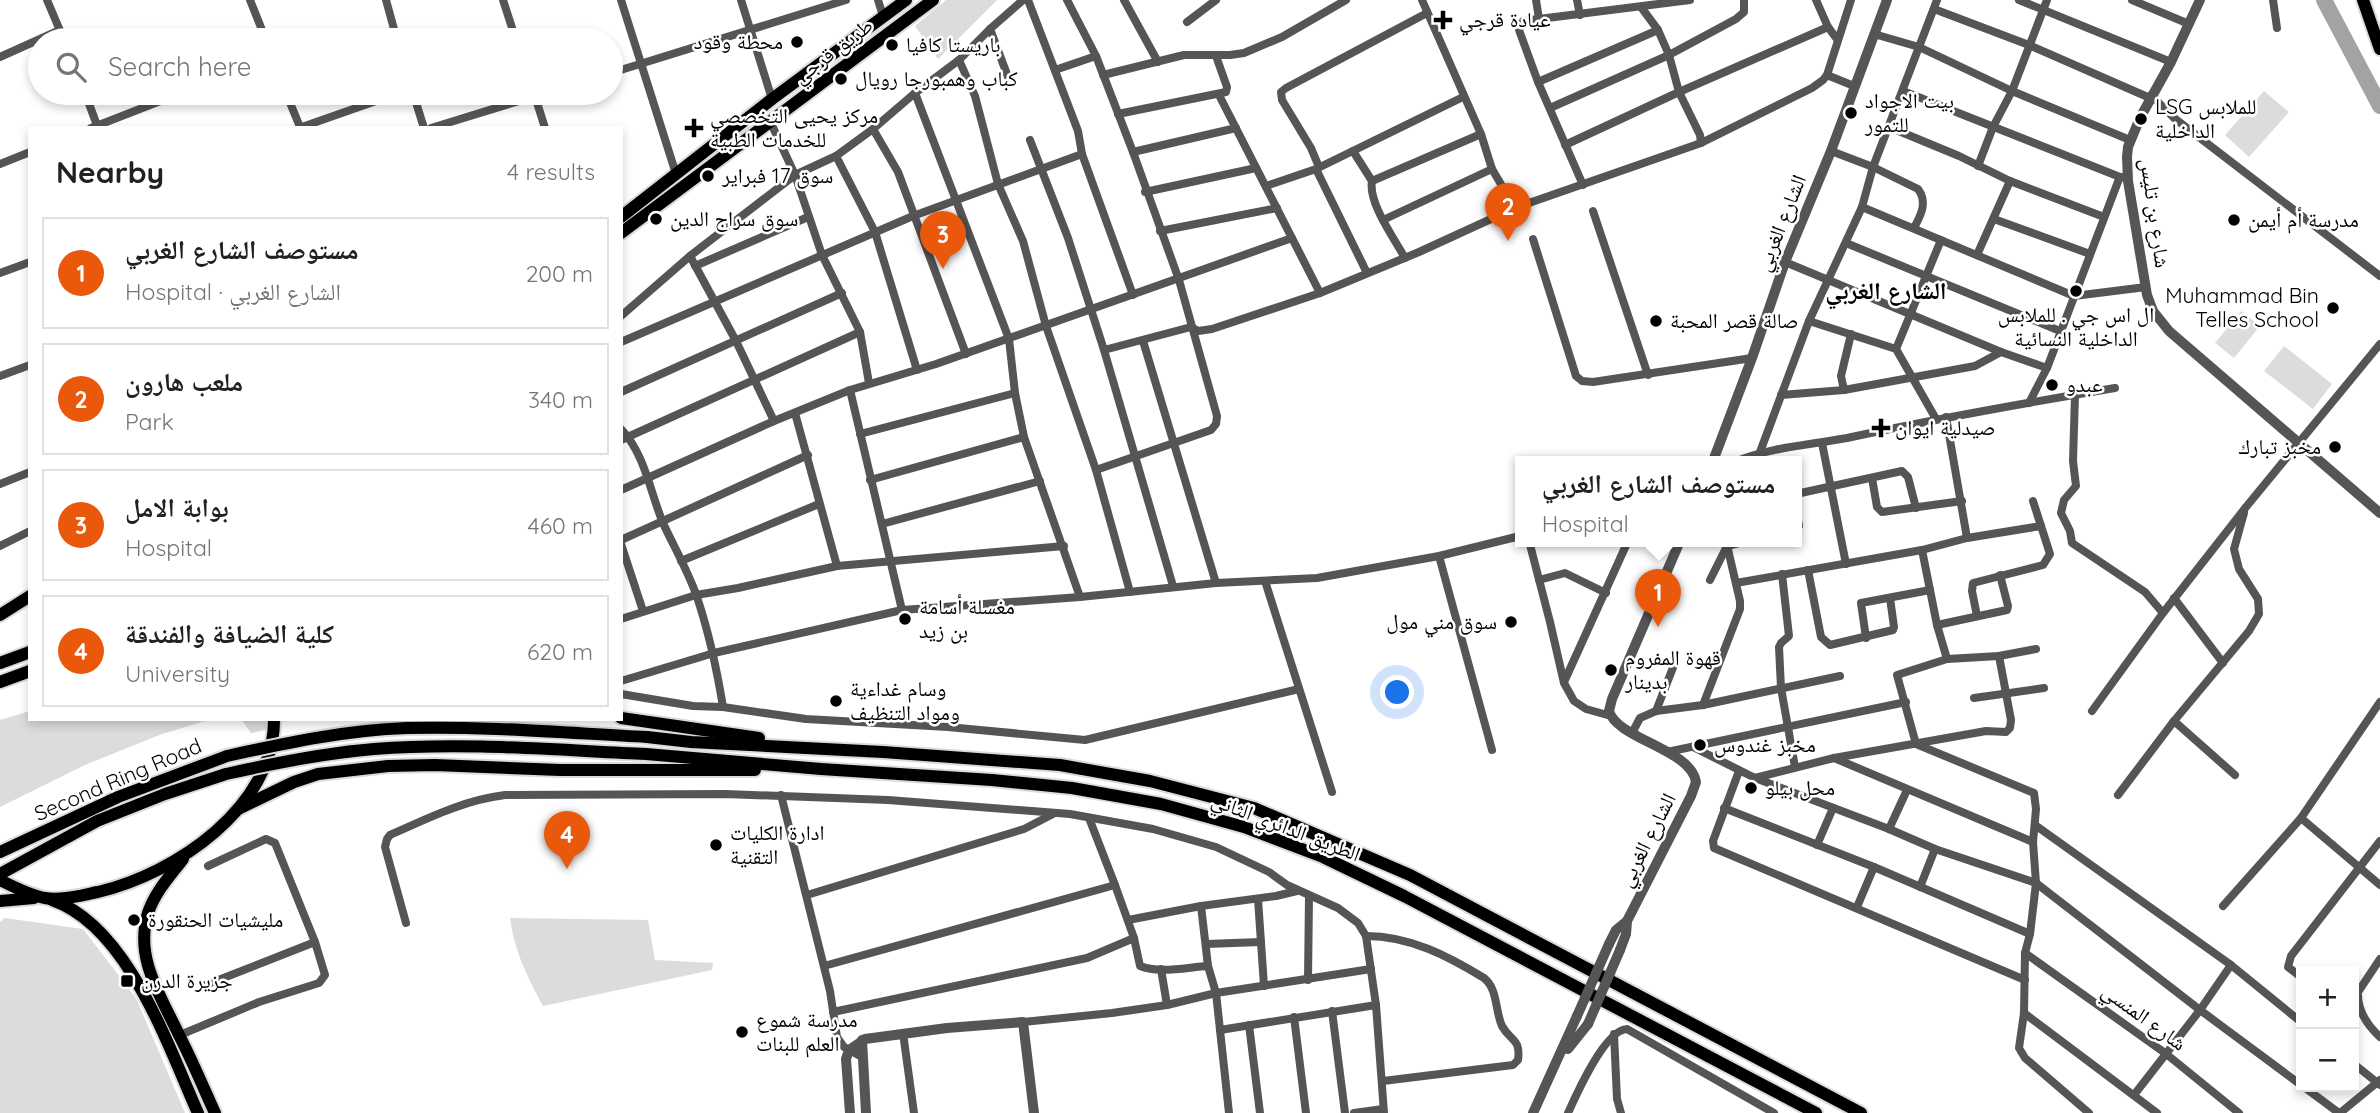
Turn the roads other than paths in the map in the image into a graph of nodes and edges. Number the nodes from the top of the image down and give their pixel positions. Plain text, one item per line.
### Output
1 (47, 0) edge
2 (250, 0) edge
3 (386, 0) edge
4 (503, 0) edge
5 (621, 0) edge
6 (741, 0) edge
7 (846, 0) edge
8 (878, 0) edge
9 (906, 0) edge
10 (933, 0) edge
11 (1026, 0) edge
12 (1067, 0) edge
13 (1124, 0) edge
14 (1216, 0) edge
15 (1346, 0) edge
16 (1422, 0) edge
17 (1536, 0) edge
18 (1577, 0) edge
19 (1690, 0) edge
20 (1744, 0) edge
21 (1816, 0) edge
22 (1851, 0) edge
23 (1887, 0) edge
24 (2019, 0) edge
25 (2047, 0) edge
26 (2132, 0) edge
27 (2200, 0) edge
28 (2273, 0) edge
29 (2363, 0) edge
30 (1935, 4) edge
31 (1642, 7) junction
32 (2042, 10) junction
33 (1427, 13) junction
34 (1580, 15) junction
35 (883, 16) junction
36 (1539, 19) junction
37 (1187, 22) dead end
38 (2189, 24) junction
39 (1828, 27) junction
40 (59, 28) edge
41 (261, 28) edge
42 (394, 28) edge
43 (512, 28) edge
44 (2277, 28) dead end
45 (751, 29) junction
46 (989, 29) junction
47 (1658, 30) junction
48 (1874, 34) junction
49 (1837, 39) junction
50 (28, 44) edge
51 (2029, 45) junction
52 (1919, 47) junction
53 (2380, 49) edge
54 (1669, 55) junction
55 (1096, 56) junction
56 (1216, 56) junction
57 (0, 57) edge
58 (959, 60) junction
59 (1158, 62) junction
60 (2171, 62) junction
61 (641, 63) junction
62 (623, 69) edge
63 (1055, 70) junction
64 (1103, 75) junction
65 (1827, 75) junction
66 (1008, 77) dead end
67 (1538, 82) junction
68 (1854, 86) junction
69 (1903, 91) junction
70 (2012, 91) junction
71 (1679, 92) junction
72 (915, 93) junction
73 (1219, 95) junction
74 (2150, 96) junction
75 (1464, 97) junction
76 (772, 99) junction
77 (89, 105) edge
78 (151, 105) edge
79 (291, 105) edge
80 (364, 105) edge
81 (417, 105) edge
82 (501, 105) edge
83 (538, 105) edge
84 (1550, 108) junction
85 (1118, 114) junction
86 (770, 121) junction
87 (95, 126) edge
88 (98, 126) edge
89 (299, 126) edge
90 (302, 126) edge
91 (423, 126) edge
92 (437, 126) edge
93 (544, 126) edge
94 (1889, 127) junction
95 (1993, 127) junction
96 (1236, 128) junction
97 (873, 129) junction
98 (1481, 134) junction
99 (1030, 140) dead end
100 (2130, 140) junction
101 (1701, 143) junction
102 (1565, 145) junction
103 (1353, 151) junction
104 (1831, 151) junction
105 (1133, 152) junction
106 (28, 153) edge
107 (1082, 154) junction
108 (836, 156) junction
109 (0, 164) edge
110 (1978, 166) junction
111 (1874, 167) junction
112 (1041, 168) junction
113 (1317, 168) junction
114 (1256, 169) junction
115 (1492, 169) junction
116 (676, 174) junction
117 (795, 176) junction
118 (2124, 176) junction
119 (1372, 181) junction
120 (2010, 181) junction
121 (998, 184) junction
122 (1583, 185) junction
123 (1265, 187) junction
124 (1145, 192) junction
125 (955, 199) junction
126 (1277, 208) junction
127 (1515, 208) junction
128 (1862, 208) junction
129 (1593, 211) dead end
130 (623, 214) edge
131 (808, 216) junction
132 (913, 216) junction
133 (2104, 218) junction
134 (1994, 219) junction
135 (1383, 220) junction
136 (1913, 228) junction
137 (623, 231) edge
138 (1160, 231) junction
139 (876, 232) junction
140 (1292, 239) junction
141 (1533, 239) dead end
142 (1941, 240) junction
143 (1846, 243) junction
144 (2090, 254) junction
145 (822, 255) junction
146 (1977, 255) junction
147 (690, 256) junction
148 (1405, 258) junction
149 (1785, 262) junction
150 (28, 263) edge
151 (695, 265) junction
152 (1367, 273) junction
153 (0, 274) edge
154 (2380, 276) edge
155 (1926, 277) junction
156 (1178, 280) junction
157 (1828, 280) junction
158 (2146, 287) junction
159 (842, 293) junction
160 (1320, 293) junction
161 (1133, 295) junction
162 (2074, 296) junction
163 (716, 302) junction
164 (1090, 310) junction
165 (1911, 312) junction
166 (623, 314) edge
167 (1809, 321) junction
168 (1046, 326) junction
169 (1191, 327) junction
170 (2060, 331) junction
171 (860, 332) junction
172 (1852, 334) junction
173 (1009, 339) junction
174 (623, 341) edge
175 (736, 341) junction
176 (1143, 341) junction
177 (2380, 345) edge
178 (1896, 349) junction
179 (1104, 350) junction
180 (2001, 352) junction
181 (965, 354) junction
182 (1752, 358) junction
183 (28, 366) edge
184 (2047, 368) junction
185 (917, 370) junction
186 (1648, 375) junction
187 (0, 376) edge
188 (1913, 376) junction
189 (753, 379) junction
190 (869, 383) junction
191 (2115, 388) dead end
192 (850, 390) junction
193 (1844, 390) junction
194 (623, 391) edge
195 (1014, 393) junction
196 (1781, 395) junction
197 (2075, 395) junction
198 (2029, 403) junction
199 (795, 413) junction
200 (1946, 417) junction
201 (1936, 419) junction
202 (774, 421) junction
203 (860, 434) junction
204 (1024, 437) junction
205 (625, 439) edge
206 (1175, 442) junction
207 (1822, 443) junction
208 (2300, 443) junction
209 (1760, 452) junction
210 (1136, 454) junction
211 (807, 455) junction
212 (1715, 456) edge
213 (1750, 456) edge
214 (1096, 470) junction
215 (28, 473) edge
216 (648, 477) junction
217 (1872, 478) junction
218 (870, 480) junction
219 (1040, 481) junction
220 (0, 484) edge
221 (1830, 487) junction
222 (623, 488) edge
223 (1802, 493) edge
224 (1962, 501) junction
225 (2033, 501) dead end
226 (819, 504) junction
227 (2246, 507) junction
228 (1916, 508) junction
229 (2380, 513) edge
230 (662, 521) junction
231 (882, 524) junction
232 (2041, 526) junction
233 (28, 532) edge
234 (1515, 537) edge
235 (1967, 538) junction
236 (623, 541) edge
237 (1064, 546) junction
238 (0, 547) edge
239 (1531, 547) edge
240 (1625, 547) edge
241 (1677, 547) edge
242 (1725, 547) edge
243 (1727, 547) edge
244 (623, 548) edge
245 (1922, 550) junction
246 (1439, 556) junction
247 (891, 560) junction
248 (681, 561) junction
249 (1846, 564) junction
250 (837, 566) junction
251 (1808, 570) junction
252 (1782, 574) junction
253 (2000, 575) junction
254 (1539, 580) junction
255 (1710, 580) dead end
256 (1265, 581) junction
257 (1216, 583) junction
258 (1736, 583) junction
259 (1173, 586) junction
260 (1930, 590) junction
261 (1130, 592) junction
262 (1606, 593) junction
263 (696, 595) junction
264 (28, 597) edge
265 (1080, 597) junction
266 (1890, 598) junction
267 (2174, 598) junction
268 (902, 610) junction
269 (643, 611) junction
270 (2163, 613) junction
271 (0, 615) edge
272 (1977, 616) junction
273 (623, 618) edge
274 (1937, 625) junction
275 (1867, 638) junction
276 (2036, 649) dead end
277 (28, 653) edge
278 (714, 653) junction
279 (1999, 656) junction
280 (1947, 659) junction
281 (0, 663) edge
282 (2223, 663) junction
283 (1674, 665) dead end
284 (28, 672) edge
285 (1840, 676) dead end
286 (623, 680) edge
287 (0, 682) edge
288 (1564, 683) junction
289 (1781, 688) junction
290 (2044, 688) dead end
291 (1298, 689) junction
292 (2007, 693) junction
293 (623, 694) edge
294 (1974, 698) dead end
295 (1906, 702) junction
296 (1703, 705) junction
297 (723, 707) junction
298 (2378, 707) edge
299 (1656, 711) junction
300 (2092, 711) dead end
301 (1611, 716) junction
302 (623, 718) edge
303 (274, 721) edge
304 (2174, 721) junction
305 (1789, 727) junction
306 (1632, 733) junction
307 (1916, 744) junction
308 (1693, 747) junction
309 (821, 748) junction
310 (1492, 750) dead end
311 (1667, 752) junction
312 (646, 754) joint
313 (1834, 758) junction
314 (1796, 767) junction
315 (821, 769) junction
316 (1739, 771) junction
317 (2235, 775) dead end
318 (1755, 778) junction
319 (1907, 790) junction
320 (1332, 792) dead end
321 (781, 795) junction
322 (2118, 795) dead end
323 (1724, 808) junction
324 (1833, 808) junction
325 (239, 809) junction
326 (1055, 813) junction
327 (1089, 818) junction
328 (2301, 818) junction
329 (2035, 825) junction
330 (1889, 829) junction
331 (2380, 841) edge
332 (2033, 842) junction
333 (1817, 845) junction
334 (1935, 849) junction
335 (0, 852) edge
336 (186, 855) junction
337 (208, 866) dead end
338 (1874, 867) junction
339 (2359, 867) junction
340 (0, 874) edge
341 (0, 880) edge
342 (2036, 883) junction
343 (2380, 885) edge
344 (1115, 886) junction
345 (1920, 887) junction
346 (1298, 890) junction
347 (807, 895) junction
348 (1309, 896) junction
349 (47, 898) junction
350 (1258, 899) junction
351 (0, 901) edge
352 (1201, 906) junction
353 (2223, 906) dead end
354 (1857, 907) junction
355 (1128, 920) junction
356 (1627, 920) junction
357 (406, 923) dead end
358 (2030, 933) junction
359 (1366, 936) junction
360 (1134, 938) junction
361 (315, 942) junction
362 (1261, 942) junction
363 (1206, 944) junction
364 (2025, 953) junction
365 (2380, 958) edge
366 (2231, 965) junction
367 (824, 966) junction
368 (1208, 966) junction
369 (1161, 969) junction
370 (1371, 969) junction
371 (2296, 973) edge
372 (1308, 980) junction
373 (2025, 980) junction
374 (203, 986) dead end
375 (1264, 986) junction
376 (2359, 988) edge
377 (1216, 993) junction
378 (1167, 1005) junction
379 (1376, 1005) junction
380 (2359, 1008) edge
381 (2200, 1010) junction
382 (1332, 1011) junction
383 (833, 1012) junction
384 (2025, 1013) junction
385 (1294, 1017) junction
386 (2296, 1018) edge
387 (1023, 1022) junction
388 (1249, 1025) junction
389 (1220, 1030) junction
390 (903, 1033) junction
391 (1614, 1034) junction
392 (180, 1035) junction
393 (2380, 1037) edge
394 (863, 1040) junction
395 (849, 1050) junction
396 (2165, 1053) junction
397 (862, 1056) junction
398 (1559, 1061) junction
399 (2359, 1068) edge
400 (1383, 1081) junction
401 (2296, 1082) edge
402 (2379, 1083) edge
403 (2310, 1092) edge
404 (2134, 1095) junction
405 (1761, 1110) edge
406 (1383, 1111) edge
407 (2083, 1111) edge
408 (198, 1113) edge
409 (215, 1113) edge
410 (850, 1113) edge
411 (866, 1113) edge
412 (914, 1113) edge
413 (1034, 1113) edge
414 (1230, 1113) edge
415 (1260, 1113) edge
416 (1306, 1113) edge
417 (1345, 1113) edge
418 (1354, 1113) edge
419 (1533, 1113) edge
420 (1568, 1113) edge
421 (1621, 1113) edge
422 (1774, 1113) edge
423 (1816, 1113) edge
424 (1861, 1113) edge
425 (2157, 1113) edge
426 (2239, 1113) edge
427 (2339, 1113) edge

1 - 40 street
2 - 41 street
3 - 42 street
4 - 43 street
5 - 61 street
6 - 45 street
7 - 45 street
8 - 35 street
9 - 35 highway, طريق قرجي
10 - 86 highway, طريق قرجي
11 - 46 street
11 - 63 street
12 - 55 street
13 - 59 street
14 - 37 street
15 - 56 street
16 - 33 street
17 - 36 street
18 - 34 street
19 - 31 street
20 - 54 street
21 - 39 street
22 - 49 street
23 - 48 street, الشارع الغربي
24 - 32 street
25 - 32 street
26 - 38 street
27 - 38 street, شارع بن تليس
28 - 44 street
29 - 53 highway
30 - 51 street
30 - 52 street
31 - 34 street
31 - 47 street
32 - 51 street
32 - 60 street
33 - 75 street
33 - 113 street
34 - 36 street
35 - 76 highway, طريق قرجي
36 - 67 street
38 - 60 street, شارع بن تليس
39 - 49 street
39 - 71 street
45 - 61 street
45 - 76 street
46 - 58 street
46 - 66 street
47 - 54 street
47 - 67 street
48 - 52 street
48 - 68 street, الشارع الغربي
49 - 65 street
50 - 57 street
51 - 70 street
51 - 74 street
52 - 69 street
52 - 70 street
54 - 71 street
54 - 84 street
55 - 63 street
55 - 64 street
56 - 59 street
56 - 73 street
58 - 72 street
58 - 121 street
59 - 64 street
60 - 74 street, شارع بن تليس
61 - 62 street
61 - 116 street
63 - 107 street
64 - 85 street
65 - 68 street
65 - 101 street
67 - 84 street
68 - 104 street, الشارع الغربي
69 - 94 street
69 - 95 street
70 - 95 street
70 - 100 street
71 - 101 street
71 - 102 street
72 - 97 street
72 - 125 street
73 - 85 street
73 - 96 street
74 - 100 street, شارع بن تليس
74 - 154 street
75 - 98 street
75 - 103 street
76 - 116 highway, طريق قرجي
77 - 87 street
78 - 88 street
79 - 89 street
80 - 90 street
81 - 91 street
82 - 92 street
83 - 93 street
84 - 102 street
85 - 105 street
86 - 117 street
86 - 137 highway, طريق قرجي
94 - 110 street
94 - 111 street
95 - 110 street
95 - 118 street
96 - 105 street
96 - 114 street
97 - 108 street
97 - 132 street
98 - 115 street
98 - 119 street
99 - 112 street
100 - 118 street, شارع بن تليس
101 - 122 street
102 - 122 street
103 - 113 street
103 - 119 street
104 - 111 street
104 - 149 street, الشارع الغربي
105 - 124 street
106 - 109 street
107 - 112 street
107 - 161 street
108 - 117 street
108 - 139 street
110 - 120 street
111 - 128 street
111 - 136 street
112 - 121 street
112 - 164 street
113 - 123 street
113 - 152 street
114 - 123 street
114 - 124 street
115 - 127 street
115 - 135 street
116 - 130 highway, طريق قرجي
117 - 131 street
117 - 147 street
118 - 133 street
118 - 158 street, شارع بن تليس
119 - 135 street
120 - 133 street
120 - 134 street
121 - 125 street
121 - 168 street
122 - 127 street
123 - 126 street
124 - 138 street
125 - 132 street
125 - 173 street
126 - 138 street
126 - 140 street
127 - 148 street
128 - 136 street
128 - 143 street
129 - 186 street
131 - 145 street
131 - 151 street
132 - 139 street
132 - 181 street
133 - 144 street
134 - 144 street
134 - 146 street
135 - 148 street
136 - 142 street
138 - 156 street
139 - 145 street
139 - 185 street
140 - 156 street
140 - 160 street
141 - 186 street
142 - 146 street
142 - 155 street
143 - 155 street
143 - 157 street
144 - 162 street
145 - 159 street
145 - 163 street
146 - 162 street
147 - 151 street
147 - 166 street
148 - 152 street
149 - 157 street
149 - 182 street, الشارع الغربي
150 - 153 street
151 - 163 street
152 - 160 street
155 - 165 street
155 - 170 street
156 - 161 street
156 - 169 street
157 - 165 street
157 - 167 street
158 - 162 street
158 - 208 street, شارع بن تليس
159 - 171 street
159 - 175 street
160 - 169 street
161 - 164 street
162 - 170 street
163 - 174 street
163 - 175 street
164 - 168 street
164 - 179 street
165 - 178 street
165 - 180 street
167 - 172 street
167 - 196 street
168 - 173 street
168 - 214 street
169 - 176 street
169 - 206 street
170 - 184 street
171 - 189 street
171 - 190 street
172 - 178 street
172 - 193 street
173 - 181 street
173 - 195 street
175 - 189 street
175 - 194 street
176 - 179 street
176 - 206 street
177 - 208 street
178 - 188 street
179 - 210 street
180 - 184 street
180 - 188 street
181 - 185 street
182 - 186 street
182 - 212 street, الشارع الغربي
183 - 187 street
184 - 198 street
185 - 190 street
188 - 193 street
188 - 201 street
189 - 202 street
189 - 205 street
190 - 192 street
191 - 197 street
192 - 199 street
192 - 203 street
193 - 196 street
195 - 203 street
195 - 204 street
196 - 209 street
197 - 198 street
197 - 270 street
198 - 200 street
199 - 202 street
199 - 211 street
200 - 201 street
200 - 224 street
201 - 207 street
202 - 216 street
203 - 218 street
204 - 218 street
204 - 219 street
205 - 216 street
206 - 210 street
206 - 257 street
207 - 209 street
207 - 221 street
208 - 227 street
208 - 229 street, شارع بن تليس
209 - 213 street
210 - 214 street
210 - 259 street
211 - 226 street
211 - 230 street
214 - 261 street
215 - 220 street
216 - 222 street
216 - 230 street
217 - 221 street
217 - 228 street
217 - 228 street
218 - 231 street
219 - 231 street
219 - 237 street
221 - 223 street
221 - 249 street
224 - 228 street
224 - 235 street
225 - 232 street
226 - 248 street
226 - 250 street
227 - 267 street
227 - 282 street
230 - 236 street
230 - 248 street
231 - 247 street
232 - 235 street
232 - 253 street
233 - 238 street
234 - 246 street
235 - 245 street
237 - 247 street
237 - 265 street
239 - 254 street
240 - 262 street
241 - 301 street
242 - 255 street
243 - 258 street
244 - 269 street
245 - 249 street
245 - 260 street
246 - 256 street
246 - 310 street
247 - 250 street
247 - 268 street
248 - 263 street
249 - 251 street
250 - 263 street
251 - 252 street
251 - 275 street
252 - 258 street
252 - 289 street
253 - 272 street
253 - 272 street
254 - 262 street
254 - 288 street
256 - 257 street
256 - 291 street
257 - 259 street
258 - 296 street
259 - 261 street
260 - 266 street
260 - 274 street
261 - 265 street
262 - 288 street
263 - 269 street
263 - 278 street
264 - 271 highway
265 - 268 street
266 - 275 street
266 - 275 street
267 - 270 street
267 - 282 street
268 - 278 street
269 - 273 street
270 - 300 street
272 - 274 street
274 - 280 street
276 - 279 street
277 - 281 highway
278 - 286 street
278 - 297 street
279 - 280 street
279 - 292 street
280 - 295 street
282 - 304 street
283 - 299 street
284 - 287 highway
285 - 289 street
288 - 301 street
289 - 296 street
289 - 305 street
290 - 292 street
291 - 297 street
291 - 320 street
292 - 294 street
292 - 307 street
293 - 297 street
295 - 305 street
295 - 307 street
296 - 299 street
298 - 328 street
299 - 306 street
301 - 306 street, الشارع الغربي
302 - 309 highway
303 - 325 highway
304 - 317 street
304 - 322 street
305 - 308 street
305 - 314 street
306 - 311 street, الشارع الغربي
307 - 313 street
307 - 329 street
308 - 311 street
308 - 316 street
309 - 335 highway, Second Ring Road, bridge
309 - 424 highway
311 - 356 street, الشارع الغربي
312 - 315 highway, الطريق الدائري الثاني
312 - 340 highway, Second Ring Road, bridge
313 - 314 street
313 - 319 street
314 - 318 street
315 - 325 highway
315 - 423 highway, الطريق الدائري الثاني
316 - 318 street
316 - 323 street
318 - 324 street
319 - 330 street
319 - 332 street
321 - 326 street
321 - 347 street
321 - 357 street
323 - 333 street
323 - 354 street
324 - 330 street
324 - 333 street
325 - 336 highway
326 - 327 street
326 - 347 street
327 - 344 street
327 - 346 street
328 - 339 street
328 - 353 street
329 - 332 street
329 - 366 street
330 - 334 street
331 - 339 street
332 - 342 street
333 - 338 street
334 - 342 street
334 - 345 street
336 - 349 highway
336 - 392 highway
337 - 361 street
338 - 345 street
338 - 354 street
339 - 343 street
339 - 371 street
341 - 349 highway
342 - 358 street
342 - 381 street
344 - 355 street
344 - 367 street
345 - 358 street
346 - 348 street
346 - 350 street
347 - 367 street
348 - 359 street
348 - 372 street
349 - 351 highway
349 - 408 highway
350 - 352 street
350 - 362 street
352 - 355 street
352 - 363 street
354 - 373 street
355 - 360 street
356 - 398 street, bridge
356 - 398 street, bridge
358 - 364 street
359 - 370 street
359 - 400 street
360 - 369 street
360 - 383 street
361 - 374 street
361 - 392 street
362 - 363 street
362 - 375 street
363 - 368 street
364 - 373 street
364 - 396 street, شارع المنسي
365 - 376 street
366 - 381 street
366 - 386 street
367 - 383 street
368 - 369 street
368 - 377 street
369 - 378 street
370 - 372 street
370 - 379 street
372 - 375 street
373 - 384 street
375 - 377 street
377 - 378 street
377 - 389 street
378 - 387 street
379 - 382 street
379 - 400 street
380 - 393 street
381 - 396 street
381 - 401 street
382 - 385 street
382 - 417 street
383 - 395 street
384 - 404 street
384 - 407 street
385 - 388 street
385 - 416 street
387 - 390 street
387 - 413 street
388 - 389 street
388 - 415 street
389 - 414 street
390 - 394 street
390 - 412 street
391 - 405 street
391 - 420 street
391 - 421 street
392 - 409 highway
394 - 395 street
394 - 397 street
395 - 397 street
395 - 410 street
396 - 404 street
396 - 426 street, شارع المنسي
397 - 411 street
398 - 419 street
399 - 402 street
400 - 406 street
402 - 427 street
403 - 427 street
404 - 425 street
405 - 422 street
406 - 418 street

